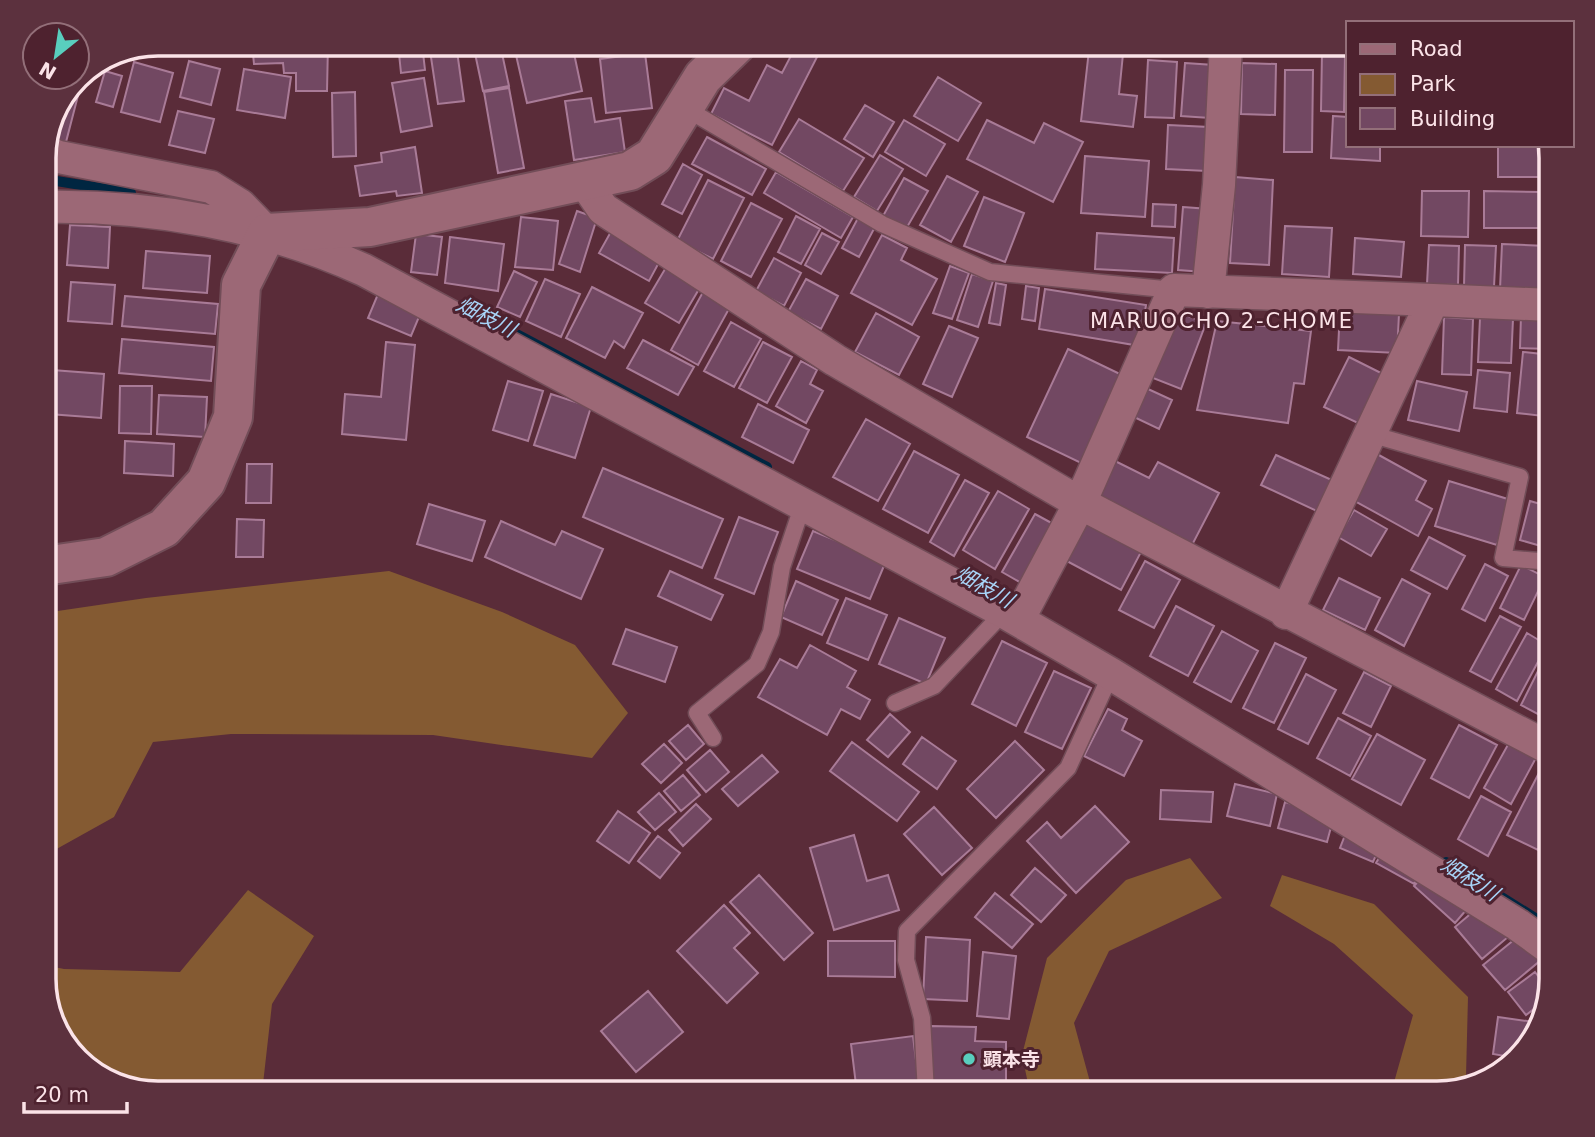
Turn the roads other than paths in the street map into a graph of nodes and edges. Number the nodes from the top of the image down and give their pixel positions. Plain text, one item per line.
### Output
1 (725, 56) edge
2 (1225, 56) edge
3 (685, 108) junction
4 (56, 156) edge
5 (584, 181) junction
6 (56, 208) edge
7 (267, 233) junction
8 (1174, 290) junction
9 (1208, 292) junction
10 (1433, 300) junction
11 (1539, 304) edge
12 (1370, 434) junction
13 (1080, 503) junction
14 (803, 504) junction
15 (1539, 561) edge
16 (56, 564) edge
17 (1018, 610) junction
18 (1286, 613) junction
19 (1111, 674) junction
20 (895, 703) dead end
21 (713, 738) dead end
22 (1539, 742) edge
23 (1539, 940) edge
24 (925, 1081) edge

1 - 3 street
2 - 9 street
3 - 5 street
3 - 8 lane
4 - 7 street
5 - 7 street
5 - 13 street
6 - 7 street
7 - 14 street
7 - 16 street
8 - 9 street
8 - 13 street
9 - 10 street
10 - 11 street
10 - 12 street
12 - 15 lane
12 - 18 street
13 - 17 street
13 - 18 street
14 - 17 street
14 - 21 lane
17 - 19 street
17 - 20 lane
18 - 22 street
19 - 23 street
19 - 24 lane

